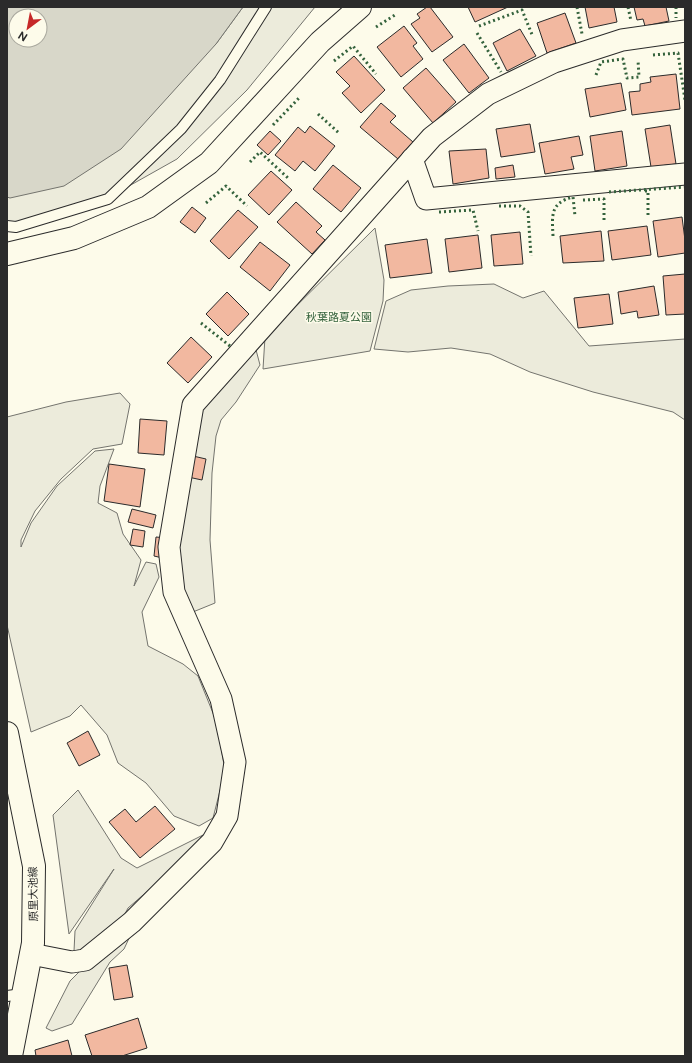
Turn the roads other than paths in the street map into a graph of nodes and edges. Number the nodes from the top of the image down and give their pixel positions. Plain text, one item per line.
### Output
1 (266, 7) edge
2 (360, 7) edge
3 (685, 31) edge
4 (412, 159) junction
5 (685, 174) edge
6 (7, 226) edge
7 (7, 254) edge
8 (7, 732) edge
9 (31, 954) junction
10 (15, 995) edge
11 (12, 1023) edge
12 (11, 1056) edge

1 - 6 lane
2 - 7 street
3 - 4 street
4 - 5 street
4 - 9 street
8 - 9 street, 原里大池線
9 - 10 street, 原里大池線
10 - 11 street, 原里大池線
11 - 12 street, 原里大池線

